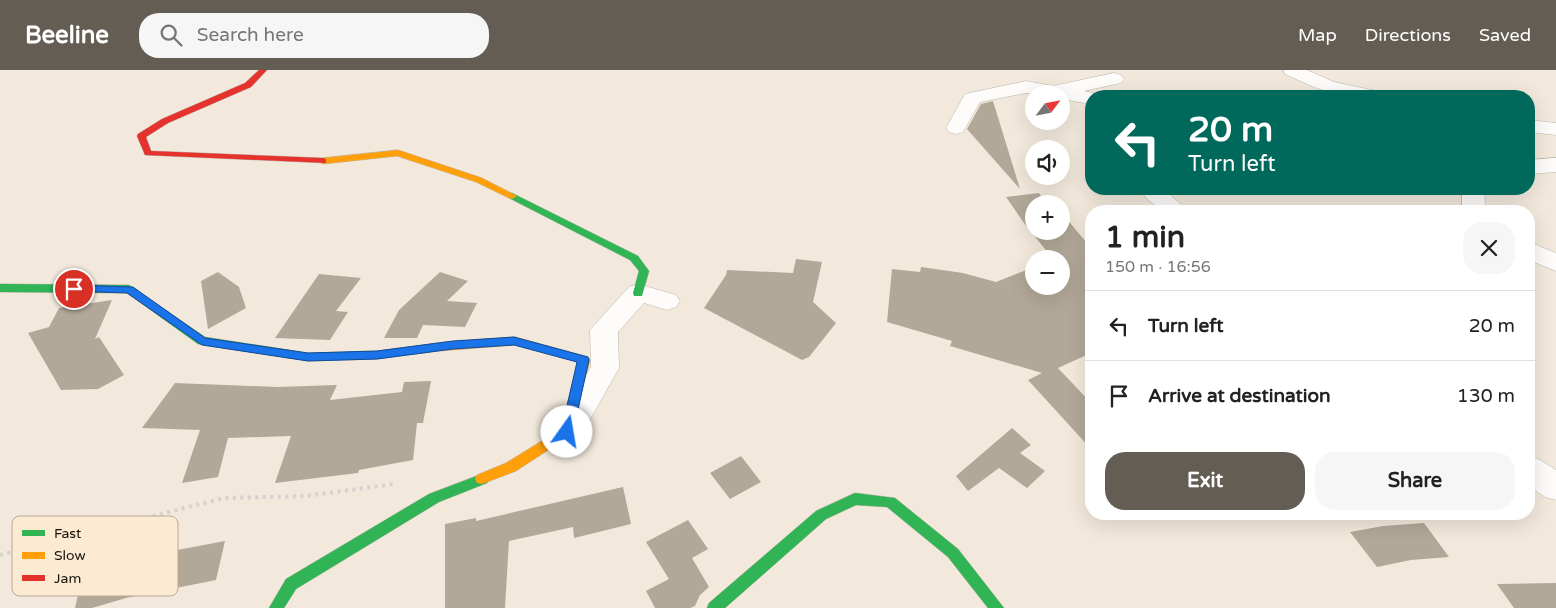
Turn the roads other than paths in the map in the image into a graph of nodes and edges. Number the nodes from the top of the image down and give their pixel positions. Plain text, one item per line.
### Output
1 (263, 70) edge
2 (1292, 70) edge
3 (1114, 79) dead end
4 (1025, 87) edge
5 (1070, 88) edge
6 (1344, 90) edge
7 (1070, 95) edge
8 (1085, 97) edge
9 (1535, 127) edge
10 (956, 128) dead end
11 (1556, 129) edge
12 (1535, 150) edge
13 (1556, 151) edge
14 (1556, 165) edge
15 (1535, 167) edge
16 (1157, 195) edge
17 (1169, 205) edge
18 (1535, 253) edge
19 (1556, 263) edge
20 (0, 288) edge
21 (638, 293) junction
22 (667, 301) dead end
23 (567, 432) junction
24 (1535, 473) edge
25 (1556, 487) edge
26 (276, 608) edge
27 (714, 608) edge
28 (997, 608) edge

1 - 21 street
2 - 6 street
3 - 5 street
4 - 10 street
7 - 8 street
9 - 11 street
12 - 13 street
14 - 15 street
16 - 17 street
18 - 19 street
20 - 23 street
21 - 22 street
21 - 23 street
23 - 26 street
24 - 25 street
27 - 28 street

